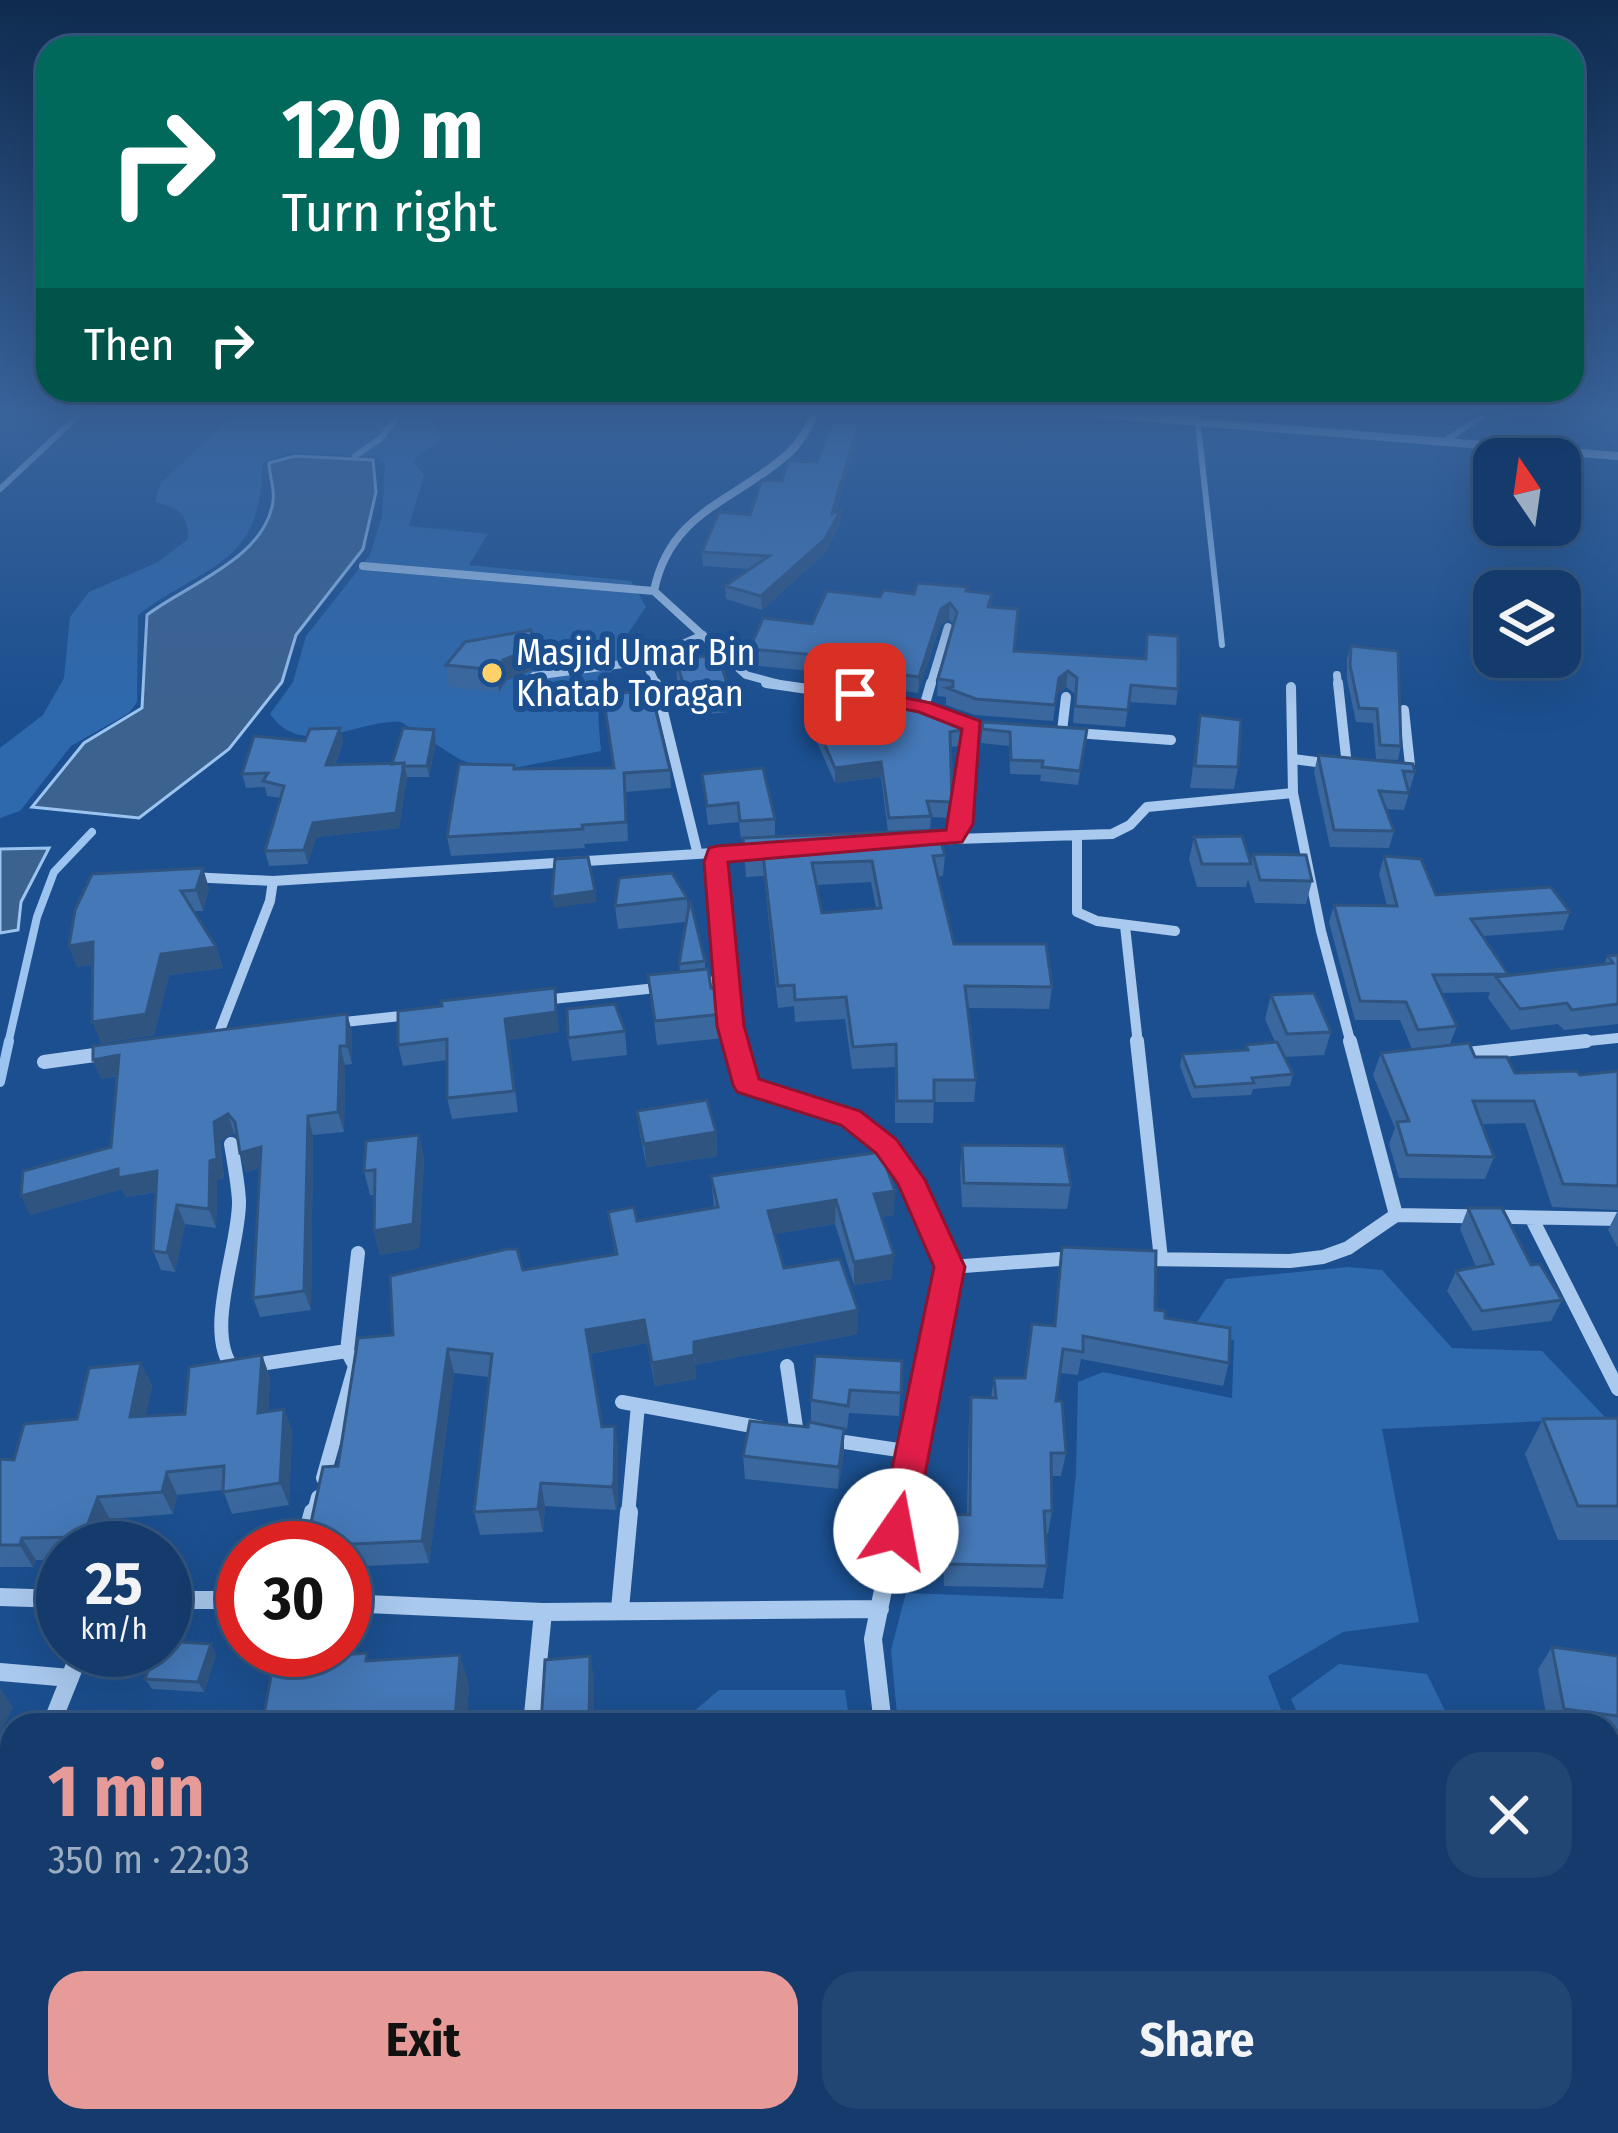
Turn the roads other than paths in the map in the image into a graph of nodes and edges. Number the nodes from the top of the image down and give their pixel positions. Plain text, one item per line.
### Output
1 (704, 512) edge
2 (363, 566) dead end
3 (654, 591) junction
4 (948, 627) edge
5 (704, 635) junction
6 (645, 661) junction
7 (1337, 675) dead end
8 (534, 676) dead end
9 (1292, 687) dead end
10 (1066, 697) dead end
11 (924, 707) junction
12 (1404, 710) edge
13 (973, 725) junction
14 (995, 727) edge
15 (1039, 730) edge
16 (1062, 731) junction
17 (1171, 740) dead end
18 (1293, 759) junction
19 (1347, 766) junction
20 (1366, 768) edge
21 (1384, 770) edge
22 (1293, 793) junction
23 (1077, 836) junction
24 (953, 837) junction
25 (913, 841) edge
26 (782, 849) edge
27 (697, 850) junction
28 (717, 853) junction
29 (173, 877) edge
30 (273, 881) junction
31 (1126, 926) junction
32 (1175, 931) dead end
33 (727, 980) junction
34 (518, 1003) edge
35 (425, 1013) edge
36 (310, 1026) edge
37 (240, 1034) edge
38 (217, 1038) junction
39 (1618, 1038) edge
40 (195, 1041) edge
41 (130, 1050) edge
42 (1446, 1056) edge
43 (44, 1062) dead end
44 (1379, 1063) edge
45 (1356, 1066) junction
46 (231, 1144) edge
47 (1396, 1216) junction
48 (1532, 1219) junction
49 (1618, 1219) edge
50 (358, 1253) dead end
51 (1083, 1258) edge
52 (1122, 1258) edge
53 (1161, 1259) junction
54 (950, 1267) junction
55 (346, 1351) junction
56 (787, 1366) dead end
57 (1618, 1389) edge
58 (797, 1434) junction
59 (913, 1452) junction
60 (311, 1521) edge
61 (0, 1597) edge
62 (36, 1598) edge
63 (372, 1604) edge
64 (620, 1609) junction
65 (880, 1610) junction
66 (543, 1612) junction
67 (0, 1672) edge
68 (70, 1678) joint
69 (56, 1713) edge
70 (533, 1713) edge
71 (882, 1713) edge

1 - 3 street
2 - 3 street
3 - 5 street
4 - 11 street
5 - 6 street
5 - 11 street
6 - 8 street
6 - 27 street
7 - 19 street
9 - 18 street
10 - 16 street
11 - 13 street
12 - 21 street
13 - 14 street
13 - 24 street
15 - 16 street
16 - 17 street
18 - 19 street
18 - 22 street
19 - 20 street
22 - 23 street
22 - 45 street
23 - 24 street
23 - 31 street
24 - 25 street
26 - 28 street
27 - 28 street
27 - 30 street
28 - 33 street
29 - 30 street
30 - 38 street
31 - 32 street
31 - 53 street
33 - 34 street
33 - 54 street
35 - 36 street
37 - 38 street
38 - 40 street
39 - 42 street
41 - 43 street
44 - 45 street
45 - 47 street
46 - 55 street
47 - 48 street
47 - 53 street
48 - 49 street
48 - 57 street
50 - 55 street
51 - 54 street
52 - 53 street
54 - 59 street
55 - 60 street
56 - 58 street
58 - 59 street
58 - 64 street
59 - 65 street
61 - 62 street
63 - 66 street
64 - 65 street
64 - 66 street
65 - 71 street
66 - 70 street
67 - 68 street
68 - 69 street

